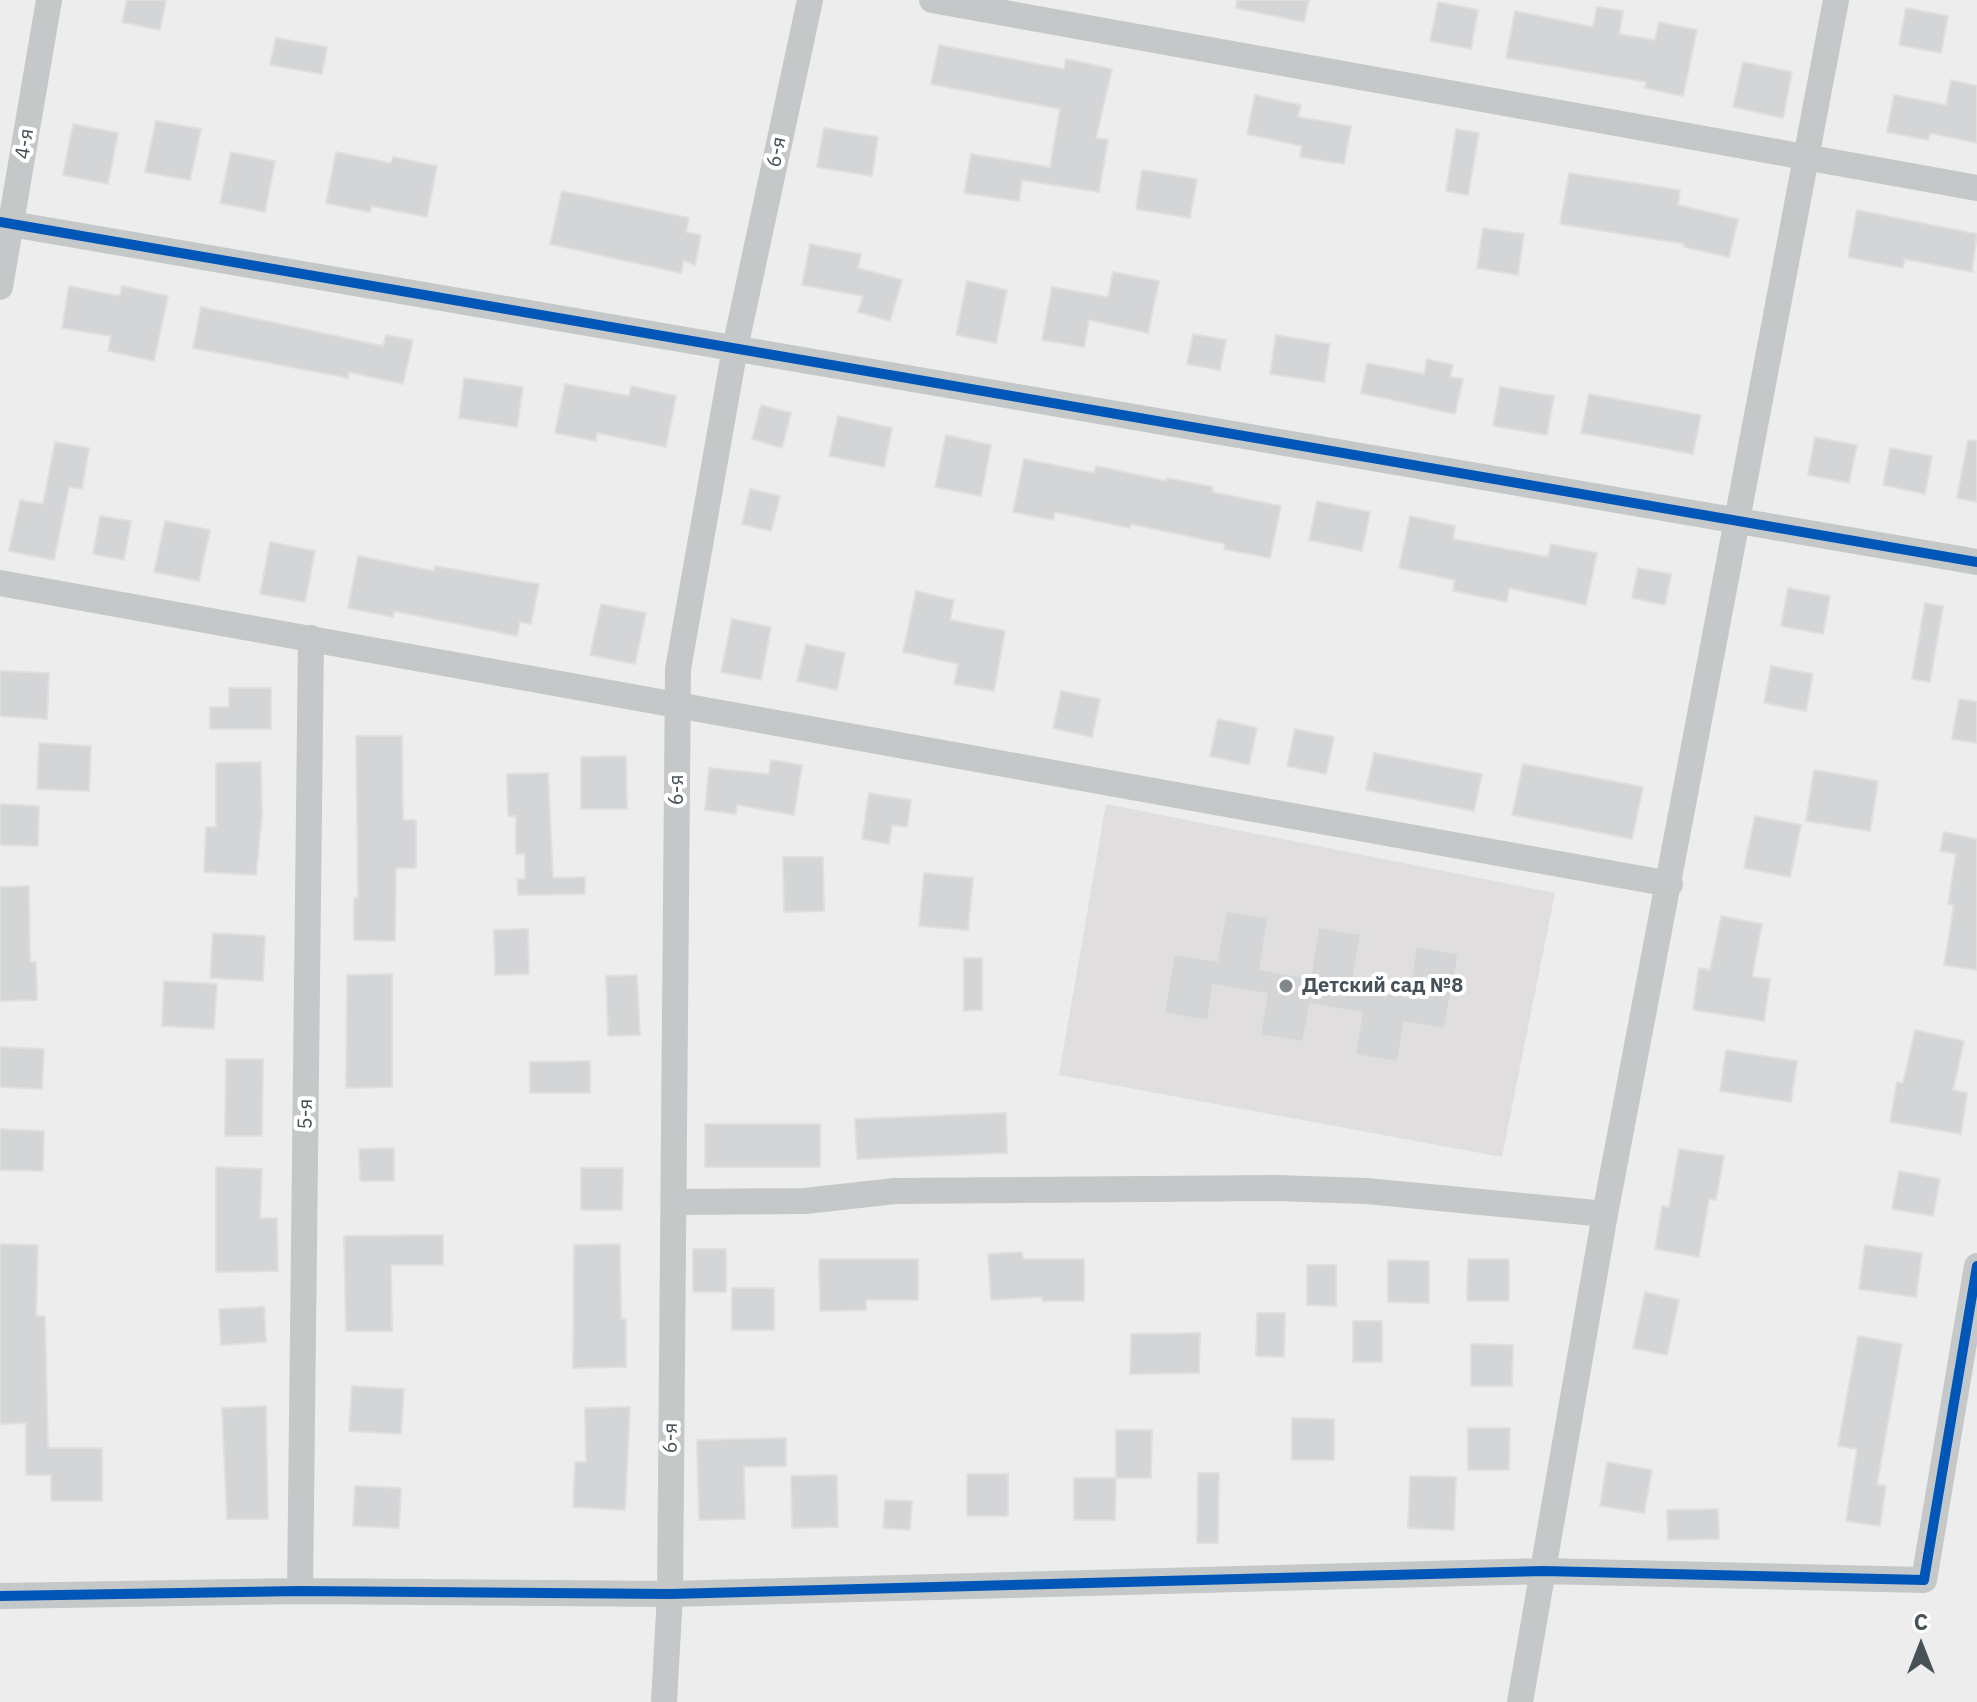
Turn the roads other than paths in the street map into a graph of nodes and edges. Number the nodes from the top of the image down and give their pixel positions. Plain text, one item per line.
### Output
1 (49, 0) edge
2 (810, 0) edge
3 (932, 0) edge
4 (1836, 0) edge
5 (1804, 155) junction
6 (1977, 188) edge
7 (6, 223) edge
8 (0, 287) edge
9 (735, 348) junction
10 (1736, 521) junction
11 (1977, 562) edge
12 (0, 583) edge
13 (311, 638) junction
14 (678, 703) junction
15 (1670, 884) junction
16 (674, 1202) junction
17 (1605, 1214) junction
18 (1977, 1266) edge
19 (1543, 1571) junction
20 (300, 1591) junction
21 (670, 1594) junction
22 (0, 1596) edge
23 (664, 1702) edge
24 (1520, 1702) edge

1 - 7 street, 4-я
2 - 9 street, 6-я
3 - 5 street
4 - 5 street
5 - 6 street
5 - 10 street
7 - 8 street, 4-я
7 - 9 street
9 - 10 street
9 - 14 street, 6-я
10 - 11 street
10 - 15 street
12 - 13 street
13 - 14 street
13 - 20 street, 5-я
14 - 15 street
14 - 16 street, 6-я
15 - 17 street
16 - 17 street
16 - 21 street, 6-я
17 - 19 street
18 - 19 street
19 - 21 street
19 - 24 street
20 - 21 street
20 - 22 street
21 - 23 street, 6-я

